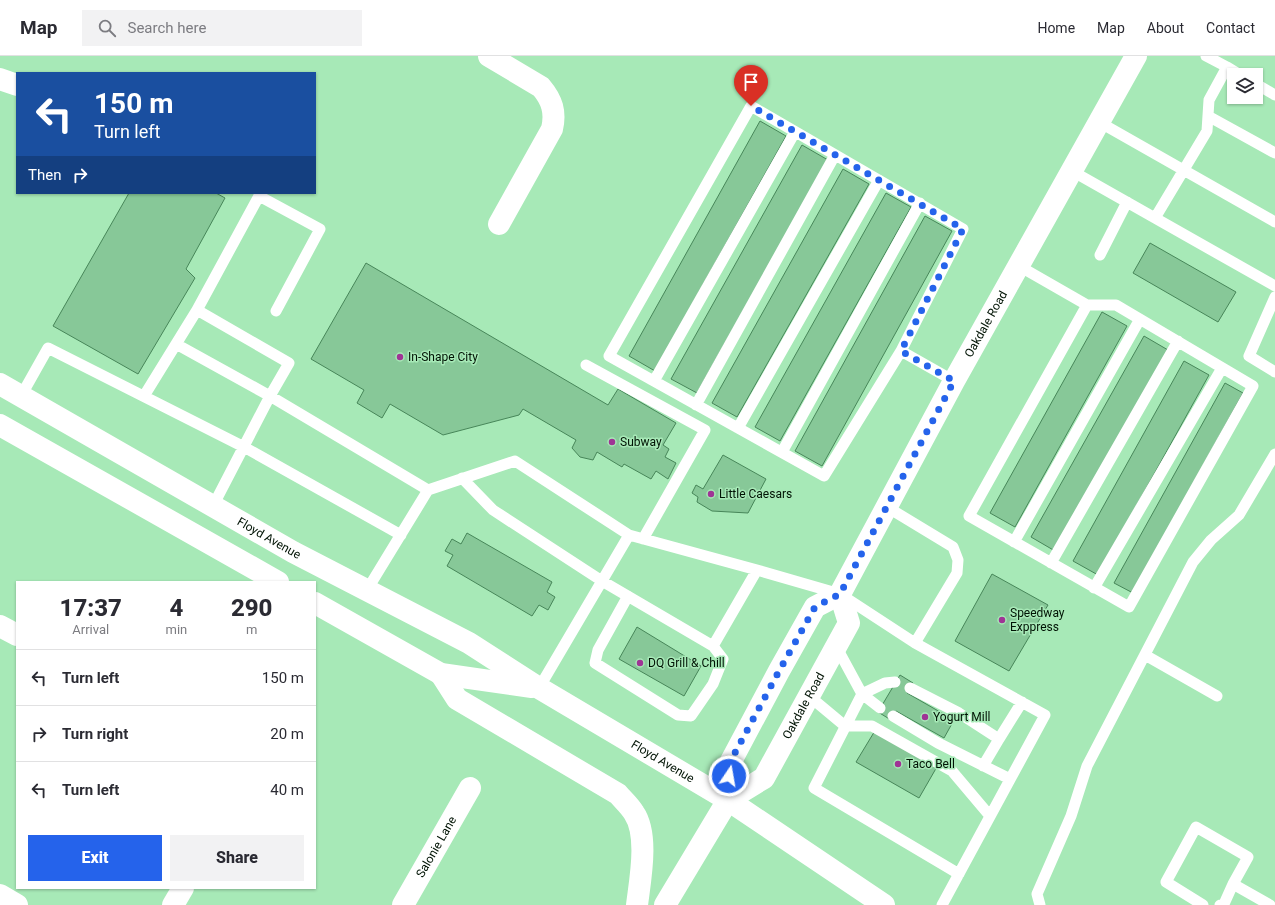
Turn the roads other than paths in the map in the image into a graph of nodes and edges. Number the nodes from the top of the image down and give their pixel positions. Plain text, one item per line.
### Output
1 (489, 56) edge
2 (1136, 56) edge
3 (1206, 56) edge
4 (1227, 67) joint
5 (0, 78) edge
6 (16, 85) edge
7 (1263, 88) edge
8 (1275, 95) edge
9 (1208, 116) junction
10 (1099, 122) junction
11 (795, 132) junction
12 (1275, 153) edge
13 (835, 155) junction
14 (1183, 170) junction
15 (1072, 171) junction
16 (879, 180) junction
17 (1127, 202) junction
18 (920, 204) junction
19 (1155, 218) junction
20 (1275, 222) edge
21 (499, 224) dead end
22 (1100, 255) dead end
23 (1018, 266) junction
24 (1275, 286) edge
25 (1275, 297) edge
26 (1087, 305) junction
27 (197, 310) junction
28 (276, 311) dead end
29 (1140, 319) junction
30 (1178, 342) junction
31 (176, 344) junction
32 (901, 351) junction
33 (586, 365) dead end
34 (1222, 368) junction
35 (1275, 372) edge
36 (654, 381) junction
37 (954, 381) junction
38 (0, 384) edge
39 (21, 396) junction
40 (144, 396) junction
41 (270, 396) junction
42 (696, 405) junction
43 (0, 425) edge
44 (738, 428) junction
45 (244, 447) junction
46 (782, 452) junction
47 (1275, 454) edge
48 (462, 478) junction
49 (428, 490) junction
50 (213, 506) junction
51 (887, 507) junction
52 (400, 535) junction
53 (629, 535) junction
54 (643, 539) junction
55 (1014, 542) junction
56 (1051, 563) junction
57 (757, 570) junction
58 (276, 581) edge
59 (602, 581) junction
60 (1094, 588) junction
61 (367, 590) junction
62 (840, 594) junction
63 (628, 596) junction
64 (316, 604) edge
65 (0, 626) edge
66 (16, 634) edge
67 (915, 643) junction
68 (713, 646) junction
69 (836, 646) junction
70 (1145, 655) junction
71 (441, 674) junction
72 (896, 682) dead end
73 (539, 688) junction
74 (910, 688) dead end
75 (862, 694) junction
76 (809, 696) junction
77 (1217, 696) dead end
78 (1022, 702) junction
79 (880, 708) dead end
80 (893, 716) dead end
81 (845, 726) junction
82 (999, 739) junction
83 (983, 766) junction
84 (1010, 779) junction
85 (470, 788) dead end
86 (728, 800) junction
87 (990, 816) junction
88 (959, 874) junction
89 (1233, 884) junction
90 (182, 889) edge
91 (0, 895) edge
92 (17, 905) edge
93 (173, 905) edge
94 (402, 905) edge
95 (638, 905) edge
96 (665, 905) edge
97 (884, 905) edge
98 (942, 905) edge
99 (1040, 905) edge
100 (1203, 905) edge
101 (1220, 905) edge
102 (1270, 905) edge

1 - 21 street
2 - 10 street, Oakdale Road
3 - 4 lane
4 - 9 lane
5 - 6 street
7 - 8 lane
9 - 12 lane
9 - 14 lane
10 - 14 lane
10 - 15 street, Oakdale Road
11 - 13 lane
11 - 36 lane
11 - 36 lane
13 - 16 lane
13 - 42 lane
14 - 19 lane
14 - 20 lane
15 - 17 lane
15 - 23 street, Oakdale Road
16 - 18 lane
16 - 44 lane
17 - 19 lane
17 - 22 lane
18 - 32 lane
18 - 46 lane
19 - 24 lane
23 - 26 lane
23 - 37 street, Oakdale Road
25 - 35 lane
26 - 29 lane
26 - 55 lane
27 - 28 lane
27 - 31 lane
27 - 41 lane
29 - 30 lane
29 - 55 lane
30 - 34 lane
30 - 56 lane
31 - 40 lane
31 - 41 lane
32 - 37 lane
32 - 46 lane
33 - 54 lane
34 - 60 lane
34 - 60 lane
36 - 42 lane
37 - 51 street, Oakdale Road
38 - 39 street, Floyd Avenue
39 - 40 lane
39 - 50 street, Floyd Avenue
40 - 45 lane
41 - 45 lane
41 - 49 lane
42 - 44 lane
43 - 58 street
44 - 46 lane
45 - 50 lane
45 - 52 lane
47 - 70 lane
48 - 49 lane
48 - 53 lane
48 - 59 lane
49 - 52 lane
50 - 61 street, Floyd Avenue
51 - 62 street, Oakdale Road
51 - 67 lane
52 - 61 lane
53 - 54 lane
53 - 59 lane
54 - 57 lane
55 - 56 lane
56 - 60 lane
57 - 62 lane
57 - 68 lane
59 - 63 lane
59 - 73 lane
61 - 73 street, Floyd Avenue
62 - 67 lane
62 - 69 street, Oakdale Road
62 - 86 street, Oakdale Road
63 - 68 lane
63 - 68 lane
64 - 71 street, Floyd Avenue
65 - 66 street
67 - 78 lane
69 - 75 lane
69 - 76 street, Oakdale Road
70 - 77 lane
70 - 99 lane
71 - 73 street, Floyd Avenue
71 - 95 street
72 - 75 lane
73 - 86 street, Floyd Avenue
74 - 82 lane
75 - 79 lane
75 - 81 lane
76 - 81 lane
76 - 86 street, Oakdale Road
78 - 82 lane
78 - 84 lane
80 - 83 lane
81 - 87 lane
81 - 88 lane
82 - 83 lane
83 - 84 lane
84 - 87 lane
85 - 94 street, Salonie Lane
86 - 96 street, Oakdale Road
86 - 97 street, Floyd Avenue
87 - 88 lane
88 - 98 lane
89 - 100 lane
89 - 101 lane
89 - 102 lane
90 - 93 street
91 - 92 street

